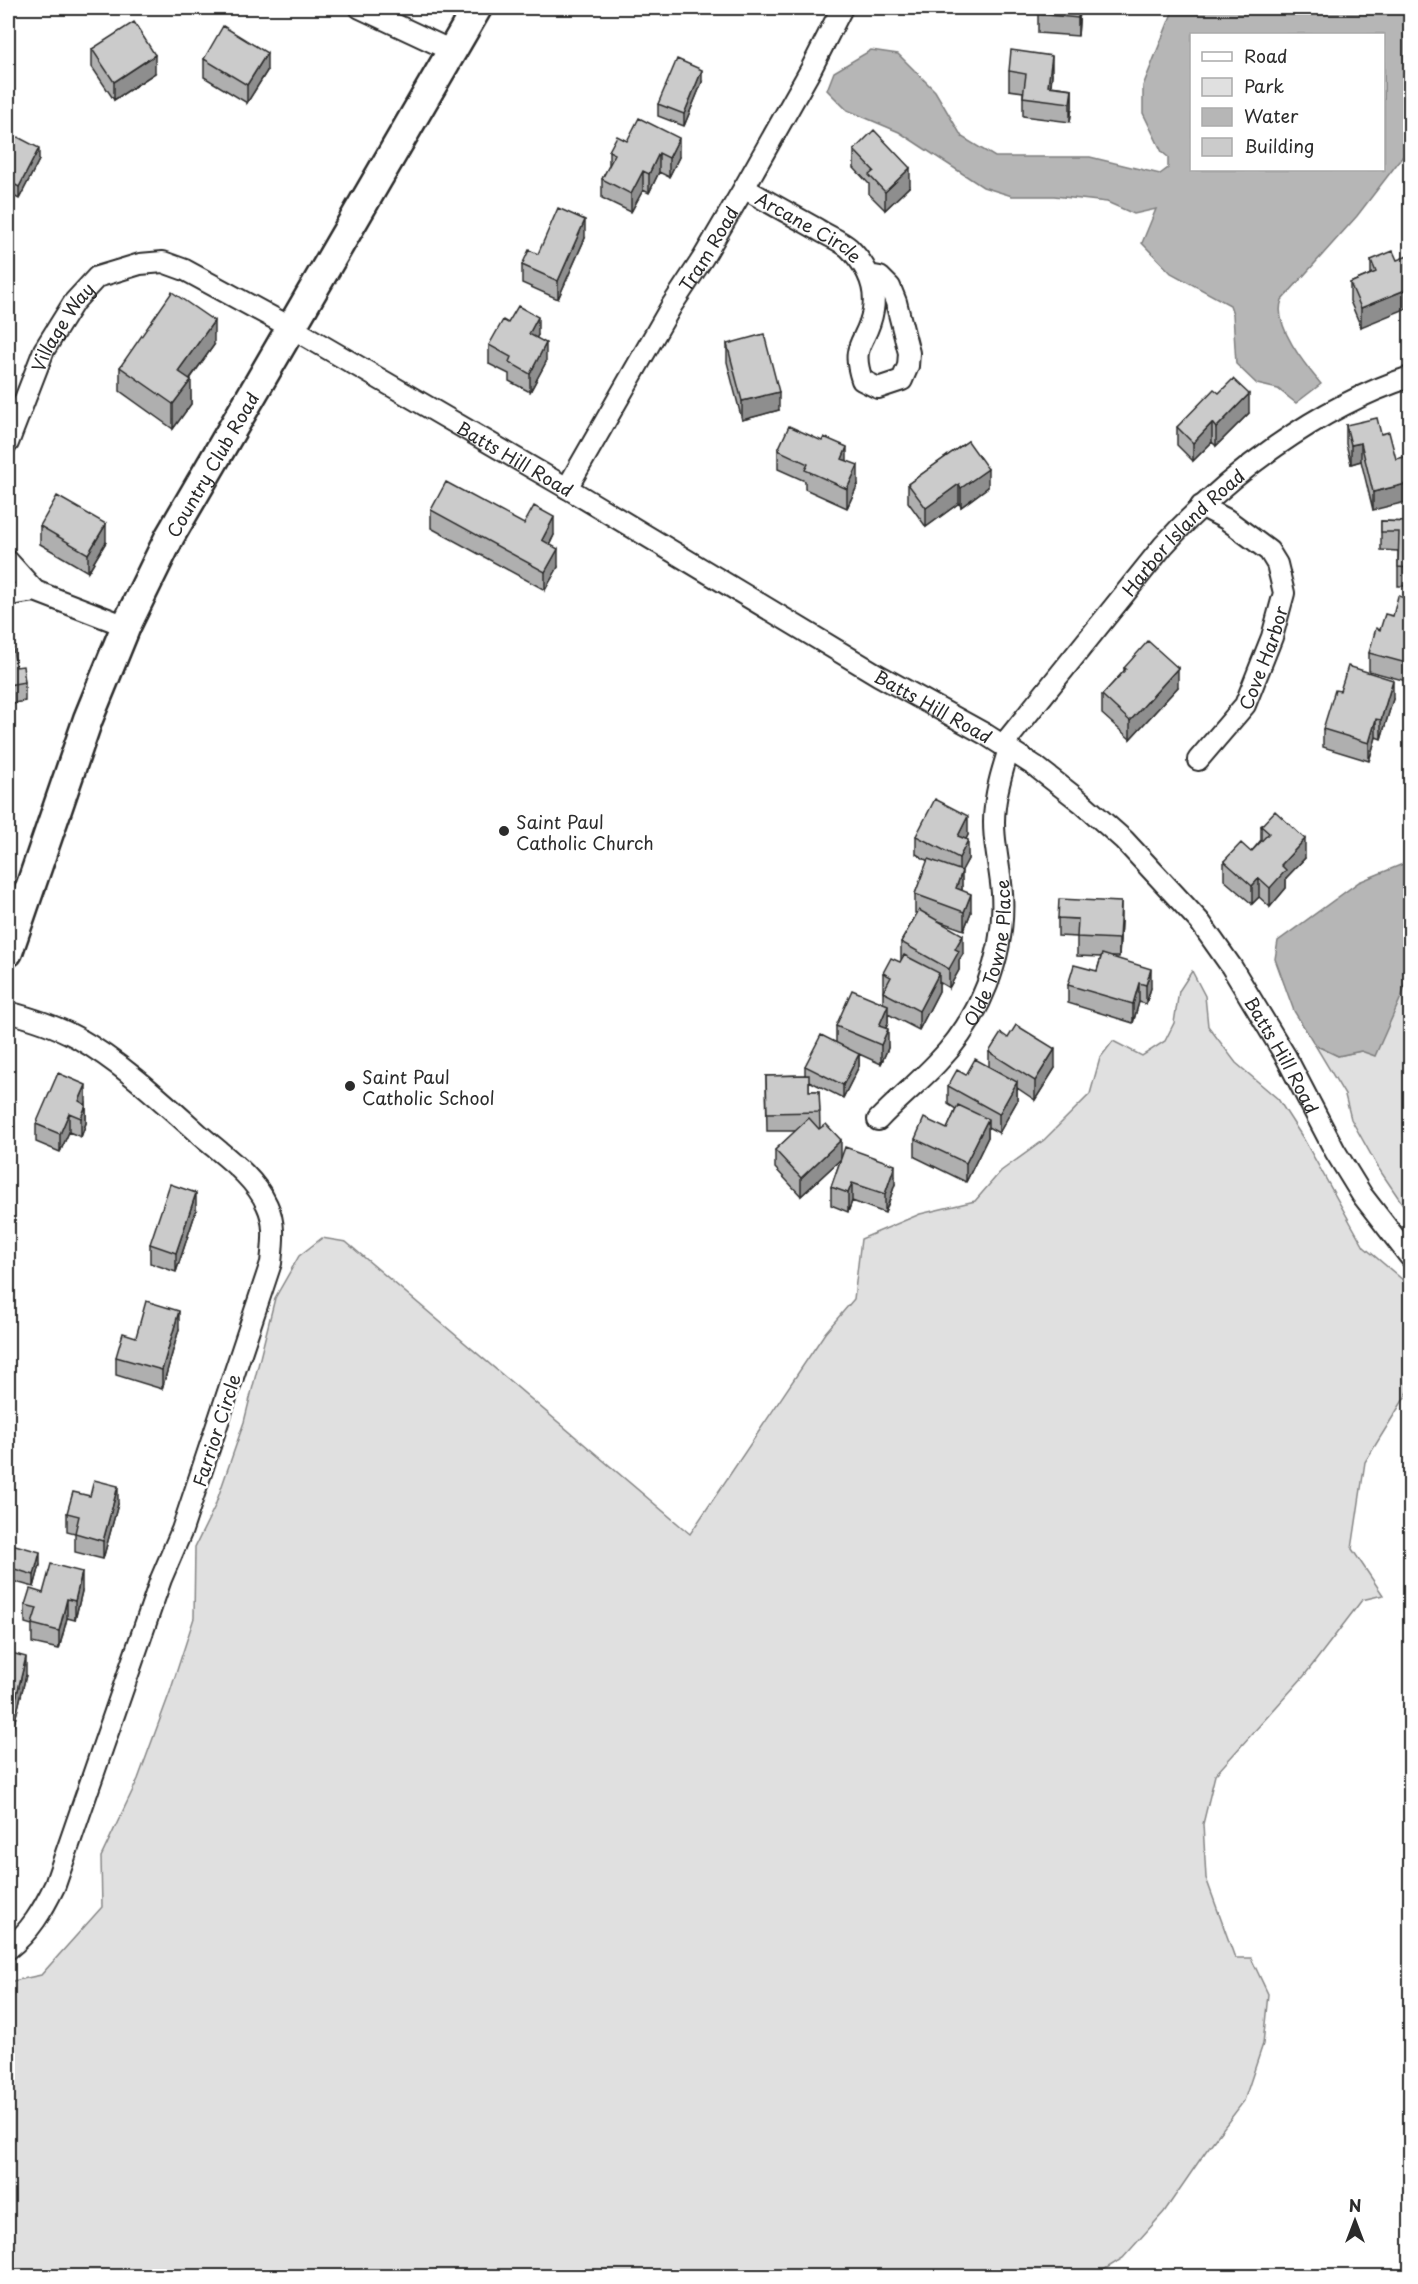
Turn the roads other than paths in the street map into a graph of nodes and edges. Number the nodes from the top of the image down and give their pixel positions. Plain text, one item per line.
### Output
1 (360, 8) edge
2 (477, 8) edge
3 (842, 8) edge
4 (452, 51) junction
5 (744, 188) junction
6 (869, 275) junction
7 (292, 328) junction
8 (1410, 377) edge
9 (8, 443) edge
10 (567, 488) junction
11 (1201, 506) junction
12 (8, 561) edge
13 (36, 591) junction
14 (8, 595) edge
15 (126, 626) junction
16 (1006, 747) junction
17 (1198, 760) dead end
18 (8, 952) edge
19 (8, 1012) edge
20 (878, 1120) dead end
21 (1410, 1257) edge
22 (8, 1949) edge

1 - 4 street
2 - 4 street, Country Club Road
3 - 5 street, Tram Road
4 - 7 street, Country Club Road
5 - 6 street, Arcane Circle
5 - 10 street, Tram Road
6 - 6 street, Arcane Circle
7 - 9 street, Village Way
7 - 10 street, Batts Hill Road
7 - 15 street, Country Club Road
8 - 11 street, Harbor Island Road
10 - 16 street, Batts Hill Road
11 - 16 street, Harbor Island Road
11 - 17 street, Cove Harbor
12 - 13 street
13 - 14 street
13 - 15 street
15 - 18 street, Country Club Road
16 - 20 street, Olde Towne Place
16 - 21 street, Batts Hill Road
19 - 22 street, Farrior Circle

